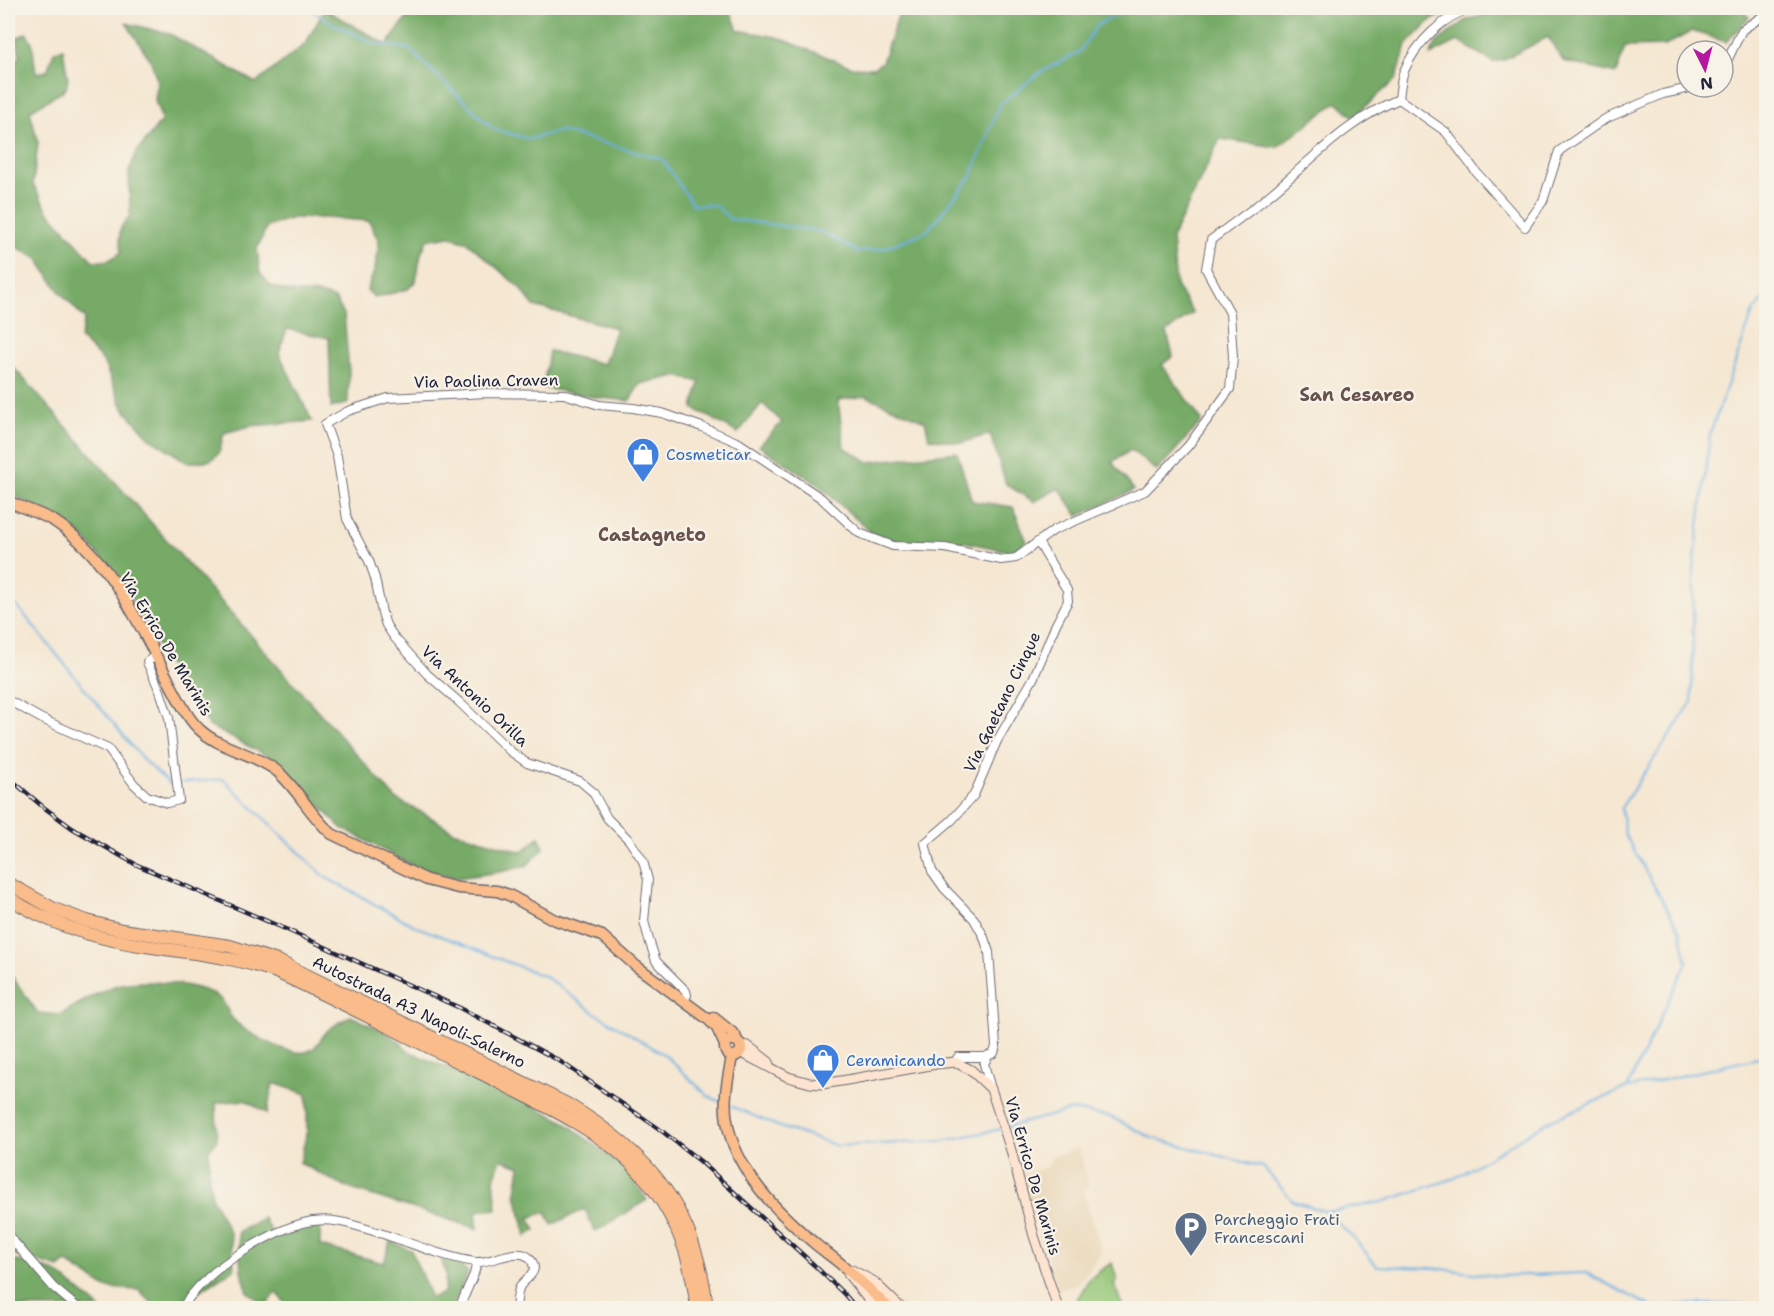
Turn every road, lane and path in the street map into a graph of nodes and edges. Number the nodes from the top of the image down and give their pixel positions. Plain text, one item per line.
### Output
1 (1473, 8) edge
2 (1767, 14) edge
3 (1735, 44) edge
4 (1675, 91) edge
5 (1399, 99) junction
6 (325, 424) joint
7 (8, 501) edge
8 (1038, 542) junction
9 (155, 656) junction
10 (8, 700) edge
11 (8, 883) edge
12 (8, 897) edge
13 (687, 1004) junction
14 (737, 1049) junction
15 (988, 1056) junction
16 (955, 1062) junction
17 (991, 1089) junction
18 (8, 1235) edge
19 (687, 1242) junction
20 (477, 1262) junction
21 (842, 1264) junction
22 (78, 1308) edge
23 (182, 1308) edge
24 (459, 1308) edge
25 (516, 1308) edge
26 (698, 1308) edge
27 (707, 1308) edge
28 (875, 1308) edge
29 (889, 1308) edge
30 (901, 1308) edge
31 (1058, 1308) edge

1 - 5 street
2 - 3 street
4 - 5 street
5 - 8 street
6 - 8 street, Via Paolina Craven
6 - 13 street, Via Antonio Orilla
7 - 9 main road, Via Errico De Marinis
8 - 15 street, Via Gaetano Cinque
9 - 10 street
9 - 13 main road, Via Errico De Marinis
11 - 19 highway, Autostrada A3 Napoli-Salerno
12 - 19 highway, Autostrada A3 Napoli-Salerno
13 - 14 main road
13 - 14 main road, Via Errico De Marinis
14 - 16 main road
14 - 21 main road
15 - 16 street
15 - 17 street
16 - 17 main road, Via Errico De Marinis
17 - 31 main road, Via Errico De Marinis
18 - 22 street
19 - 26 highway, Autostrada A3 Napoli-Salerno
19 - 27 highway, Autostrada A3 Napoli-Salerno
20 - 23 street
20 - 24 street
20 - 25 street
21 - 28 main road
21 - 29 main road
21 - 30 main road

